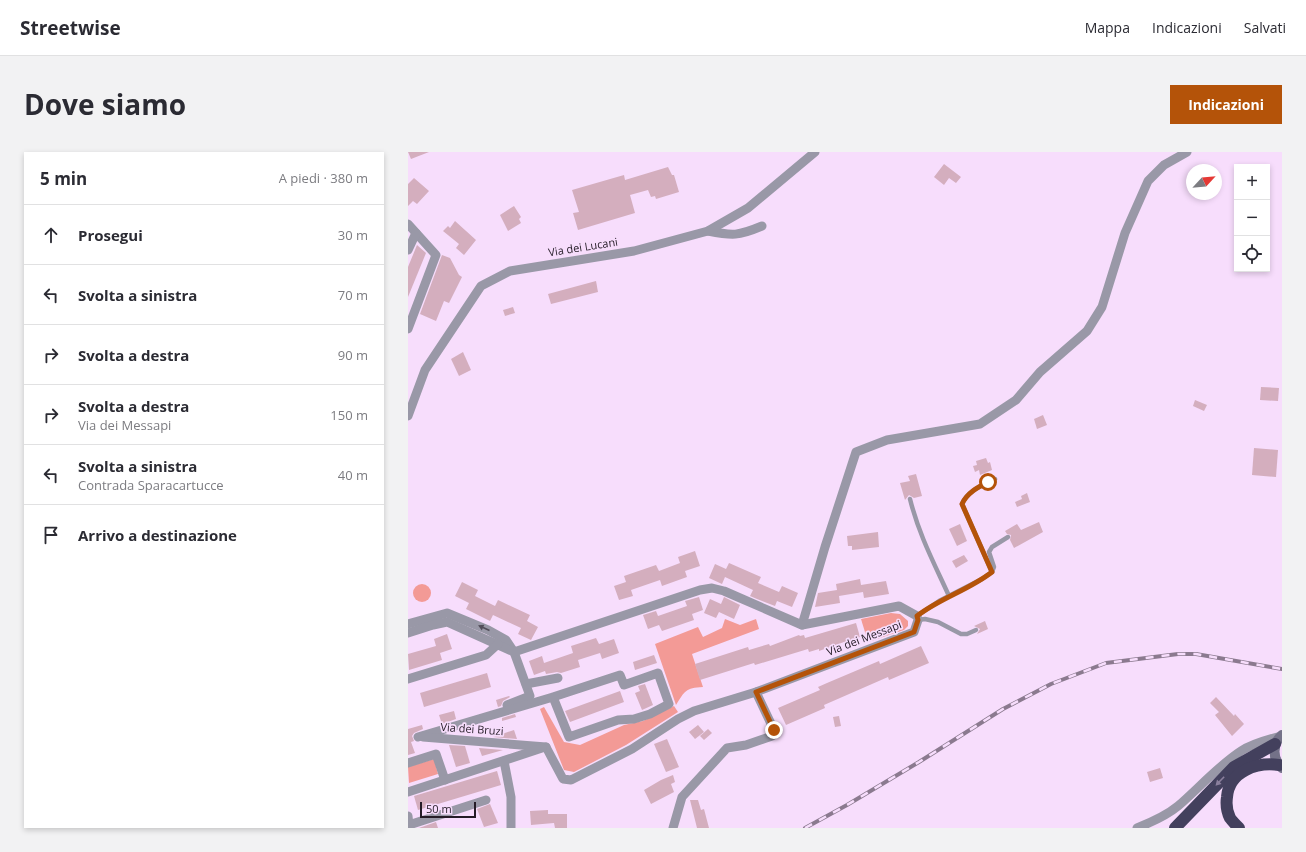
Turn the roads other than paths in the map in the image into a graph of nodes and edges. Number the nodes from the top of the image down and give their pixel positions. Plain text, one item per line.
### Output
1 (815, 152) edge
2 (1187, 152) edge
3 (408, 224) edge
4 (762, 226) dead end
5 (708, 231) junction
6 (416, 233) junction
7 (408, 250) edge
8 (408, 329) edge
9 (408, 416) edge
10 (995, 479) dead end
11 (910, 499) dead end
12 (1008, 537) dead end
13 (992, 572) junction
14 (949, 596) junction
15 (918, 618) junction
16 (802, 626) junction
17 (410, 628) edge
18 (976, 630) dead end
19 (498, 644) junction
20 (514, 652) junction
21 (558, 678) dead end
22 (408, 679) edge
23 (526, 684) junction
24 (756, 692) junction
25 (553, 697) junction
26 (418, 737) junction
27 (1279, 738) edge
28 (546, 747) junction
29 (504, 760) junction
30 (408, 763) edge
31 (1281, 766) edge
32 (445, 780) junction
33 (408, 792) edge
34 (486, 800) dead end
35 (409, 823) edge
36 (511, 828) edge
37 (673, 828) edge
38 (1137, 828) edge
39 (1175, 828) edge
40 (1239, 828) edge

1 - 5 street, Via dei Lucani
2 - 16 street
3 - 6 street
4 - 5 street
5 - 9 street, Via dei Lucani
6 - 7 street
6 - 8 street
10 - 13 lane
11 - 14 lane
12 - 13 lane
13 - 14 lane
14 - 15 lane
15 - 16 street, Via dei Messapi
15 - 18 lane
15 - 24 street, Via dei Messapi
16 - 20 street
17 - 19 street
20 -> 17 street
19 - 20 street
19 - 22 street
20 - 23 street
21 - 23 street
23 - 26 street, Via dei Bruzi
24 - 28 street, Via dei Messapi
24 - 37 street
25 - 25 street
25 - 26 street
26 - 28 street, Via dei Bruzi
27 - 31 street
27 - 38 street
27 -> 39 highway
28 - 29 street
29 - 32 street
29 - 36 street
30 - 32 street
31 - 40 highway
32 - 33 street
34 - 35 street

